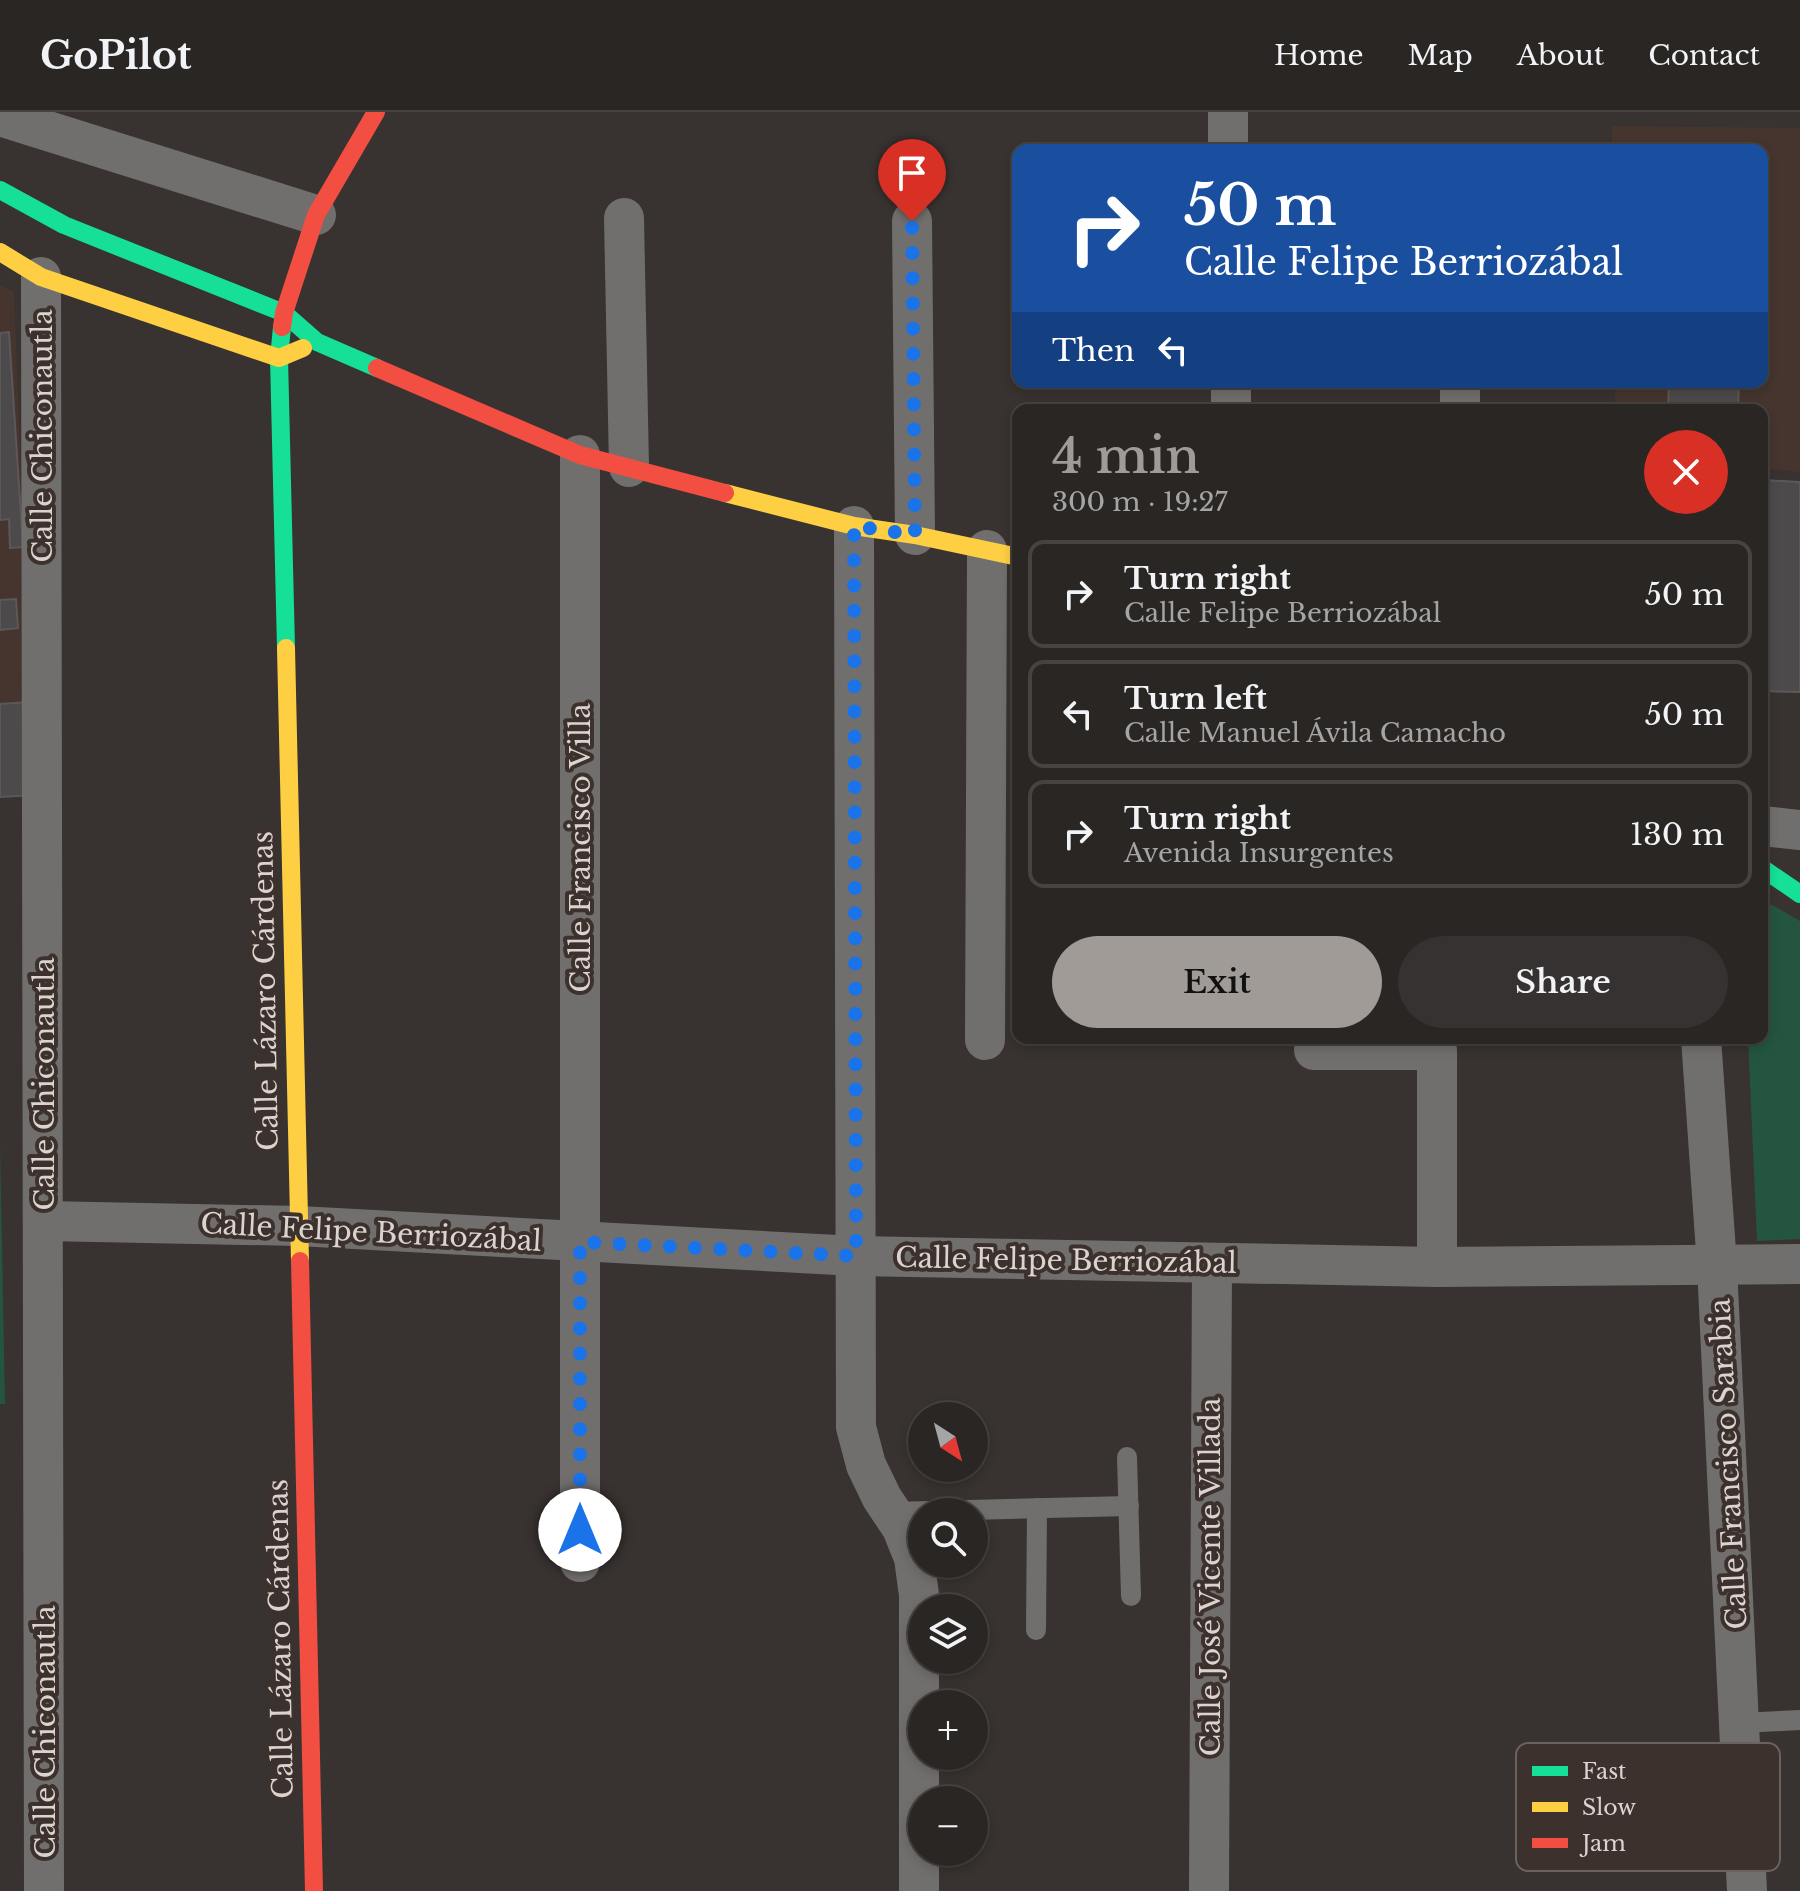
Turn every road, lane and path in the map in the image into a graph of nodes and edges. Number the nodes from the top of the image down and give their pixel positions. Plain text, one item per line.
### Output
1 (376, 112) edge
2 (1228, 112) edge
3 (0, 116) edge
4 (1228, 144) edge
5 (0, 190) edge
6 (316, 215) junction
7 (624, 218) dead end
8 (912, 221) dead end
9 (0, 252) edge
10 (41, 277) junction
11 (284, 313) junction
12 (317, 342) junction
13 (279, 358) junction
14 (580, 455) junction
15 (629, 467) junction
16 (854, 526) junction
17 (915, 535) junction
18 (1002, 554) edge
19 (1768, 827) edge
20 (1800, 830) edge
21 (1768, 872) edge
22 (1800, 894) edge
23 (985, 1040) dead end
24 (1701, 1044) edge
25 (1314, 1050) dead end
26 (45, 1221) junction
27 (299, 1226) junction
28 (580, 1242) junction
29 (856, 1256) junction
30 (1212, 1264) junction
31 (1800, 1264) edge
32 (1717, 1266) junction
33 (1437, 1267) junction
34 (1127, 1457) dead end
35 (1129, 1506) junction
36 (1037, 1508) junction
37 (892, 1512) junction
38 (580, 1562) dead end
39 (1131, 1596) dead end
40 (1036, 1630) dead end
41 (1800, 1720) edge
42 (1741, 1723) junction
43 (1742, 1743) edge
44 (1746, 1871) edge
45 (44, 1891) edge
46 (314, 1891) edge
47 (919, 1891) edge
48 (1209, 1891) edge
49 (1747, 1891) edge

1 - 6 street, Calle Lázaro Cárdenas
2 - 4 street
3 - 6 street
5 - 11 street
6 - 11 street, Calle Lázaro Cárdenas
7 - 15 street
8 - 17 street
9 - 10 street
10 - 13 street
10 - 26 street, Calle Chiconautla
11 - 12 street
11 - 13 street, Calle Lázaro Cárdenas
12 - 13 street
12 - 14 street
13 - 27 street, Calle Lázaro Cárdenas
14 - 15 street
14 - 28 street, Calle Francisco Villa
15 - 16 street
16 - 17 street
16 - 29 street
17 - 18 street
18 - 23 street
19 - 20 street
21 - 22 street
24 - 32 street, Calle Francisco Sarabia
25 - 33 street
26 - 27 street, Calle Felipe Berriozábal
26 - 45 street, Calle Chiconautla
27 - 28 street, Calle Felipe Berriozábal
27 - 46 street, Calle Lázaro Cárdenas
28 - 29 street, Calle Felipe Berriozábal
28 - 38 street, Calle Francisco Villa
29 - 30 street, Calle Felipe Berriozábal
29 - 37 street
30 - 33 street, Calle Felipe Berriozábal
30 - 48 street, Calle José Vicente Villada
31 - 32 street, Calle Felipe Berriozábal
32 - 33 street, Calle Felipe Berriozábal
32 - 42 street, Calle Francisco Sarabia
34 - 35 lane
35 - 36 lane
35 - 39 lane
36 - 37 lane
36 - 40 lane
37 - 47 street
41 - 42 lane
42 - 43 street, Calle Francisco Sarabia
44 - 49 street, Calle Francisco Sarabia

